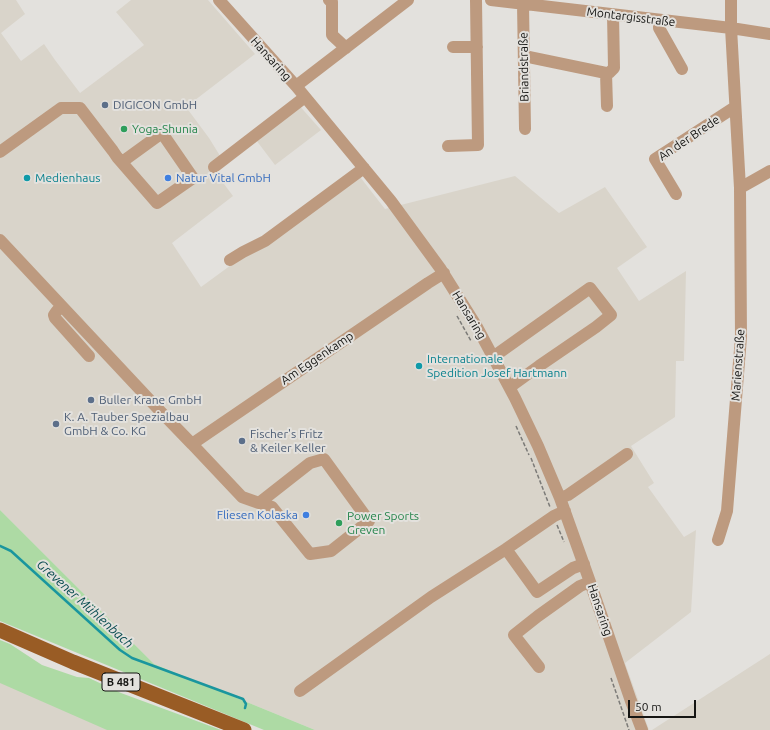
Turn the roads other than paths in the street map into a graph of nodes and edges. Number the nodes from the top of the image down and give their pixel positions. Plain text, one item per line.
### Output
1 (219, 0) edge
2 (329, 0) edge
3 (408, 0) edge
4 (476, 0) edge
5 (491, 0) edge
6 (732, 0) edge
7 (523, 4) junction
8 (556, 4) edge
9 (613, 14) junction
10 (659, 20) junction
11 (731, 28) junction
12 (770, 34) edge
13 (453, 47) dead end
14 (477, 47) junction
15 (346, 48) junction
16 (524, 56) junction
17 (682, 69) dead end
18 (606, 73) junction
19 (296, 86) junction
20 (305, 97) junction
21 (607, 106) dead end
22 (735, 107) junction
23 (525, 129) dead end
24 (448, 146) dead end
25 (0, 152) edge
26 (122, 162) junction
27 (214, 167) dead end
28 (364, 168) junction
29 (770, 171) edge
30 (740, 188) junction
31 (676, 194) dead end
32 (0, 240) edge
33 (230, 260) dead end
34 (444, 273) junction
35 (61, 306) junction
36 (89, 356) dead end
37 (493, 357) junction
38 (510, 387) junction
39 (192, 444) junction
40 (627, 454) dead end
41 (560, 498) junction
42 (259, 503) junction
43 (559, 514) junction
44 (718, 540) dead end
45 (506, 549) junction
46 (584, 564) junction
47 (590, 582) junction
48 (0, 630) edge
49 (539, 667) dead end
50 (300, 691) dead end
51 (244, 730) edge
52 (642, 730) edge

1 - 19 street, Hansaring
2 - 15 street
3 - 15 street
4 - 14 street
5 - 7 street, Montargisstraße
6 - 11 street, Marienstraße
7 - 8 street, Montargisstraße
7 - 16 street, Briandstraße
8 - 9 street, Montargisstraße
9 - 10 street, Montargisstraße
9 - 18 street
10 - 11 street, Montargisstraße
10 - 17 street
11 - 12 street, Montargisstraße
11 - 22 street, Marienstraße
13 - 14 street
14 - 24 street
15 - 19 street
16 - 18 street
16 - 23 street, Briandstraße
18 - 21 street
19 - 20 street, Hansaring
20 - 27 street
20 - 28 street, Hansaring
22 - 30 street, Marienstraße
22 - 31 street, An der Brede
25 - 26 street
26 - 26 street
28 - 33 street
28 - 34 street, Hansaring
29 - 30 street
30 - 44 street, Marienstraße
32 - 35 street
34 - 37 street, Hansaring
34 - 39 street, Am Eggenkamp
35 - 36 street
35 - 39 street
37 - 38 street, Hansaring
37 - 38 street
38 - 41 street, Hansaring
39 - 42 street
40 - 41 street
41 - 43 street, Hansaring
42 - 42 street
43 - 45 street
43 - 46 street, Hansaring
45 - 46 street
45 - 50 street
46 - 47 street, Hansaring
47 - 49 street
47 - 52 street, Hansaring
48 - 51 main road, B 481

